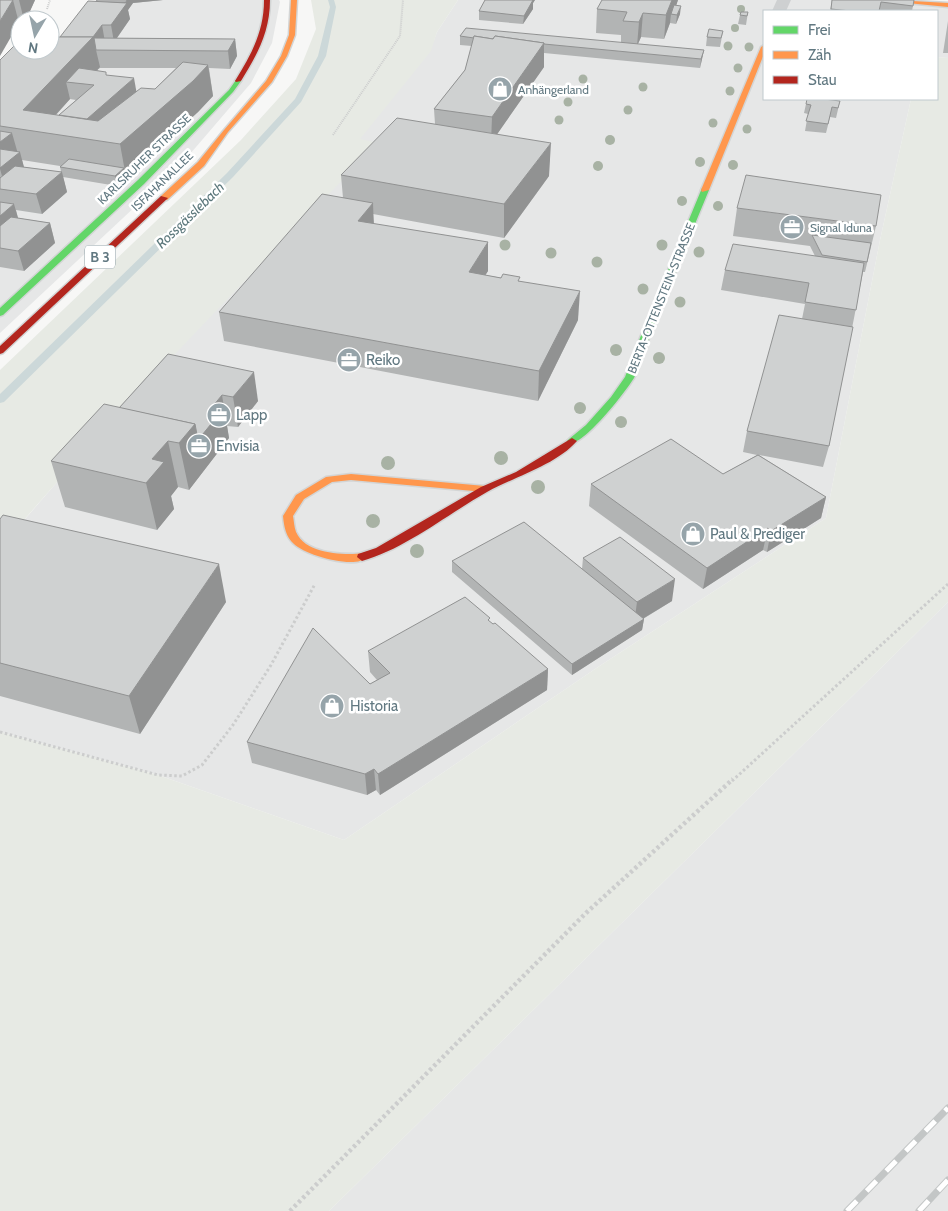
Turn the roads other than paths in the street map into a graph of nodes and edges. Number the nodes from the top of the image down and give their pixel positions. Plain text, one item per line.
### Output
1 (267, 0) edge
2 (294, 0) edge
3 (897, 0) edge
4 (948, 5) edge
5 (763, 49) edge
6 (0, 313) edge
7 (0, 351) edge
8 (485, 489) junction

1 - 6 main road, KARLSRUHER STRASSE
2 - 7 main road, ISFAHANALLEE / B 3
3 - 4 main road
5 - 8 main road, BERTA-OTTENSTEIN-STRASSE
8 - 8 main road, BERTA-OTTENSTEIN-STRASSE

